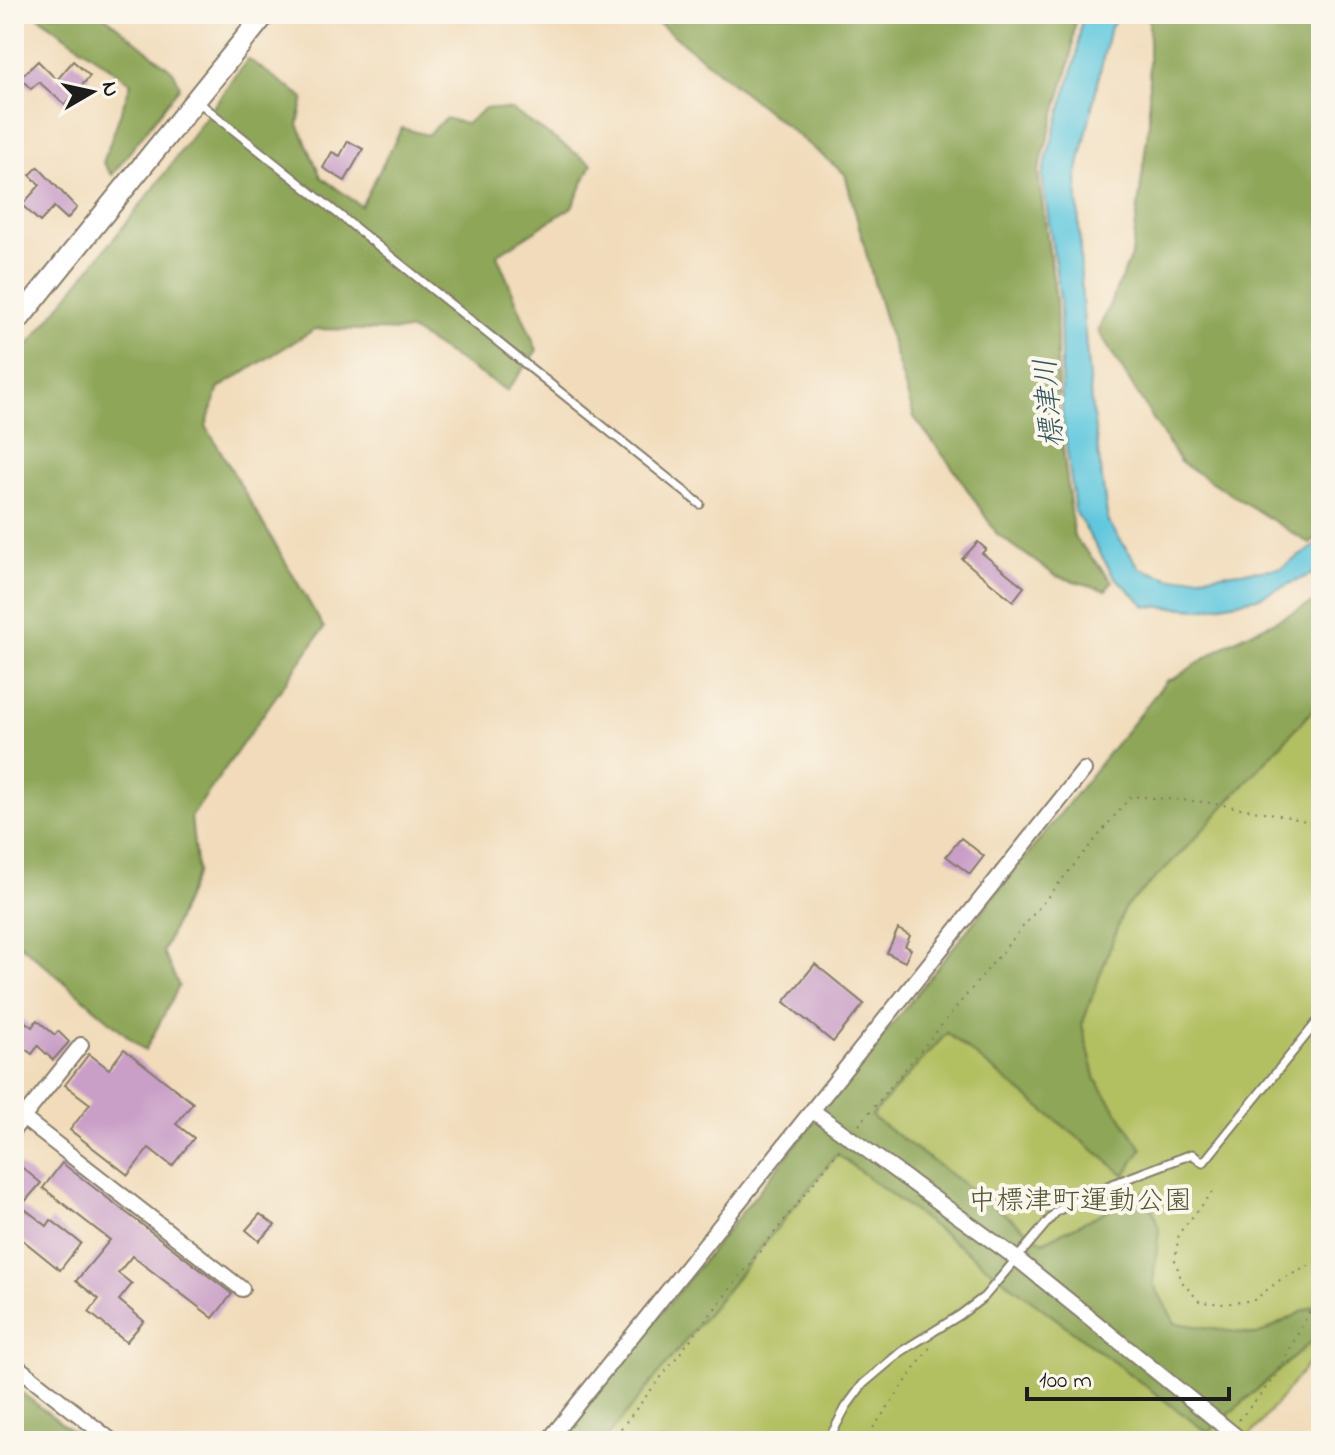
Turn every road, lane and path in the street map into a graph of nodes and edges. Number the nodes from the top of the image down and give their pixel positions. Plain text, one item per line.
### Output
1 (263, 15) edge
2 (196, 99) junction
3 (14, 325) edge
4 (700, 504) dead end
5 (1084, 770) dead end
6 (1321, 825) edge
7 (1321, 1017) edge
8 (81, 1045) dead end
9 (813, 1111) junction
10 (18, 1124) edge
11 (849, 1137) junction
12 (1213, 1192) dead end
13 (1016, 1258) junction
14 (1321, 1260) edge
15 (242, 1289) dead end
16 (1321, 1289) edge
17 (931, 1344) dead end
18 (14, 1364) edge
19 (1236, 1436) edge
20 (112, 1441) edge
21 (548, 1441) edge
22 (611, 1441) edge
23 (828, 1441) edge
24 (864, 1441) edge

1 - 2 street
2 - 3 street
2 - 4 lane
5 - 9 street
6 - 11 path
7 - 13 lane
8 - 10 street
9 - 11 street
9 - 21 street
10 - 15 street
11 - 13 street
11 - 22 path
12 - 14 path
13 - 19 street
13 - 23 lane
16 - 19 path
17 - 24 path
18 - 20 street

